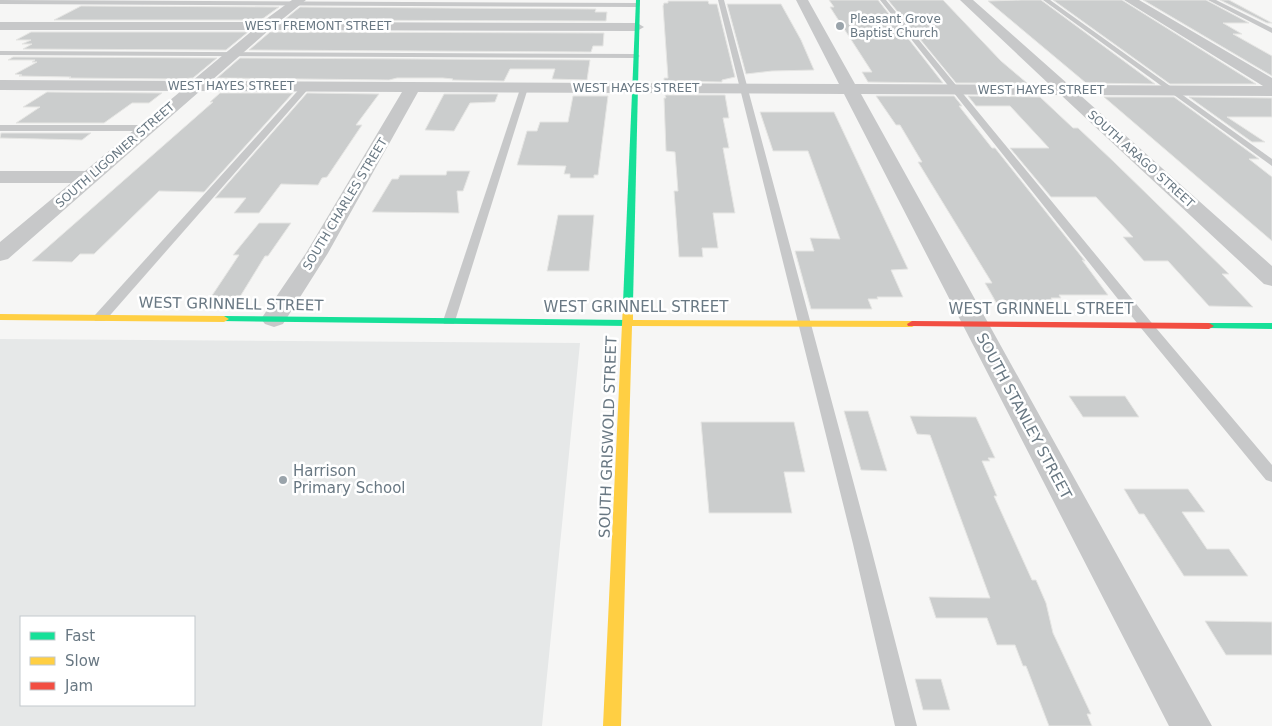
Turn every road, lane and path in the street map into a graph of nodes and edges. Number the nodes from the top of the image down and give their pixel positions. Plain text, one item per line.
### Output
1 (721, 0) edge
2 (802, 0) edge
3 (883, 0) edge
4 (966, 0) edge
5 (1046, 0) edge
6 (1130, 0) edge
7 (1211, 0) edge
8 (0, 2) edge
9 (297, 2) edge
10 (637, 2) edge
11 (267, 25) junction
12 (0, 26) edge
13 (637, 27) junction
14 (1272, 31) edge
15 (0, 53) edge
16 (233, 54) junction
17 (636, 56) junction
18 (0, 85) edge
19 (1272, 85) edge
20 (196, 86) junction
21 (306, 87) junction
22 (413, 87) junction
23 (524, 88) junction
24 (634, 88) junction
25 (743, 89) junction
26 (850, 90) junction
27 (956, 90) junction
28 (1066, 90) junction
29 (1171, 91) junction
30 (1272, 91) edge
31 (0, 128) edge
32 (147, 128) junction
33 (1272, 163) edge
34 (0, 177) edge
35 (90, 177) junction
36 (8, 239) edge
37 (0, 254) edge
38 (1272, 279) edge
39 (0, 317) edge
40 (100, 318) junction
41 (274, 319) junction
42 (449, 321) junction
43 (628, 323) junction
44 (804, 323) junction
45 (975, 324) junction
46 (1146, 325) junction
47 (1272, 326) edge
48 (1272, 476) edge
49 (612, 726) edge
50 (906, 726) edge
51 (1191, 726) edge

1 - 25 lane
2 - 26 street, SOUTH STANLEY STREET
3 - 27 lane
4 - 28 street, SOUTH ARAGO STREET
5 - 29 lane
6 - 19 street
7 - 14 lane
8 - 9 lane
9 - 10 lane
9 - 11 street, SOUTH LIGONIER STREET
10 - 13 street, SOUTH GRISWOLD STREET
11 - 12 street, WEST FREMONT STREET
11 - 13 street, WEST FREMONT STREET
11 - 16 street, SOUTH LIGONIER STREET
13 - 17 street, SOUTH GRISWOLD STREET
15 - 16 lane
16 - 17 lane
16 - 20 street, SOUTH LIGONIER STREET
17 - 24 street, SOUTH GRISWOLD STREET
18 - 20 street, WEST HAYES STREET
20 - 21 street, WEST HAYES STREET
20 - 32 street, SOUTH LIGONIER STREET
21 - 22 street, WEST HAYES STREET
21 - 40 lane
22 - 23 street, WEST HAYES STREET
22 - 41 street, SOUTH CHARLES STREET
23 - 24 street, WEST HAYES STREET
23 - 42 lane
24 - 25 street, WEST HAYES STREET
24 - 43 street, SOUTH GRISWOLD STREET
25 - 26 street, WEST HAYES STREET
25 - 44 lane
26 - 27 street, WEST HAYES STREET
26 - 45 street, SOUTH STANLEY STREET
27 - 28 street, WEST HAYES STREET
27 - 46 lane
28 - 29 street, WEST HAYES STREET
28 - 38 street, SOUTH ARAGO STREET
29 - 30 street, WEST HAYES STREET
29 - 33 lane
31 - 32 lane
32 - 35 street, SOUTH LIGONIER STREET
34 - 35 street
35 - 36 street, SOUTH LIGONIER STREET
36 - 37 street, SOUTH LIGONIER STREET
39 - 40 street, WEST GRINNELL STREET
40 - 41 street, WEST GRINNELL STREET
41 - 42 street, WEST GRINNELL STREET
42 - 43 street, WEST GRINNELL STREET
43 - 44 street, WEST GRINNELL STREET
43 - 49 street, SOUTH GRISWOLD STREET
44 - 45 street, WEST GRINNELL STREET
44 - 50 lane
45 - 46 street, WEST GRINNELL STREET
45 - 51 street, SOUTH STANLEY STREET
46 - 47 street, WEST GRINNELL STREET
46 - 48 lane

